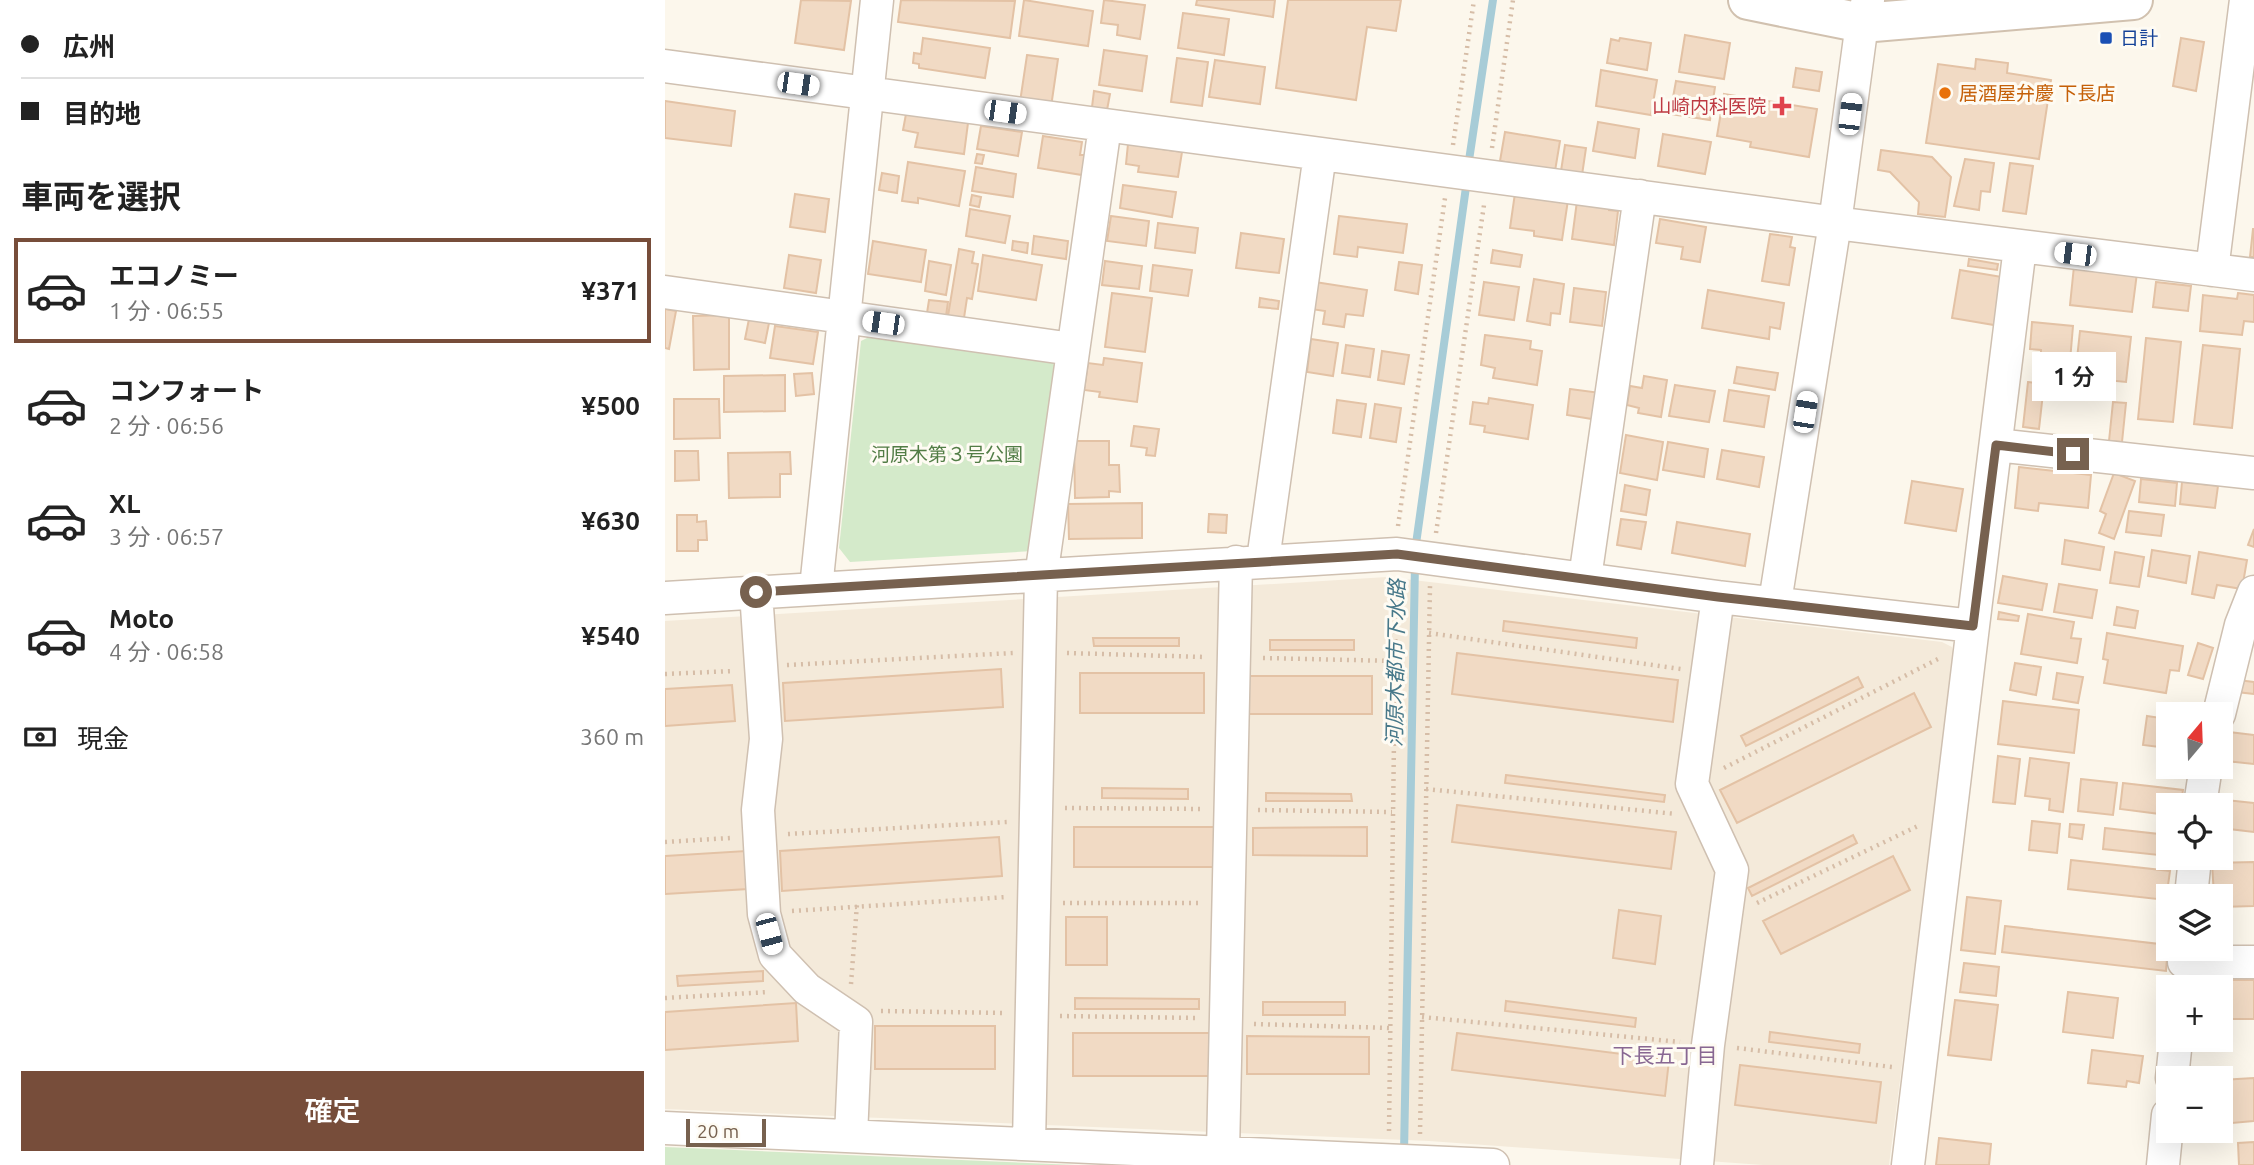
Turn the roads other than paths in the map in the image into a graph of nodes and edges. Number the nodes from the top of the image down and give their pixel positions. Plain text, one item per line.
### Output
1 (877, 0) edge
2 (1748, 0) edge
3 (2133, 0) edge
4 (2246, 0) edge
5 (1865, 11) edge
6 (665, 66) edge
7 (866, 94) junction
8 (1105, 125) junction
9 (1320, 154) junction
10 (1640, 196) junction
11 (1835, 223) junction
12 (2020, 247) junction
13 (2212, 270) junction
14 (2254, 275) edge
15 (665, 292) edge
16 (842, 317) junction
17 (1072, 349) junction
18 (1996, 445) junction
19 (2254, 472) edge
20 (1250, 561) junction
21 (1041, 576) junction
22 (1585, 578) junction
23 (816, 588) junction
24 (756, 592) junction
25 (2254, 592) edge
26 (1718, 597) junction
27 (665, 598) edge
28 (1776, 602) junction
29 (1973, 626) junction
30 (2222, 702) edge
31 (2254, 962) edge
32 (2184, 966) edge
33 (665, 1128) edge
34 (851, 1136) junction
35 (1029, 1143) junction
36 (2165, 1143) edge
37 (1223, 1152) junction
38 (1493, 1165) edge
39 (1697, 1165) edge
40 (1908, 1165) edge
41 (2163, 1165) edge

1 - 7 street
2 - 5 street
3 - 5 street
4 - 13 street
5 - 11 street
6 - 7 street
7 - 8 street
7 - 16 street
8 - 9 street
8 - 17 street
9 - 10 street
9 - 20 street
10 - 11 street
10 - 22 street
11 - 12 street
11 - 28 street
12 - 13 street
12 - 18 street
13 - 14 street
15 - 16 street
16 - 17 street
16 - 23 street
17 - 21 street
18 - 19 street
18 - 29 street
20 - 21 street
20 - 22 street
20 - 37 street
21 - 23 street
21 - 35 street
22 - 26 street
23 - 24 street
24 - 27 street
24 - 34 street
25 - 30 street
26 - 28 street
26 - 39 street
28 - 29 street
29 - 40 street
31 - 32 street
33 - 34 street
34 - 35 street
35 - 37 street
36 - 41 street
37 - 38 street

